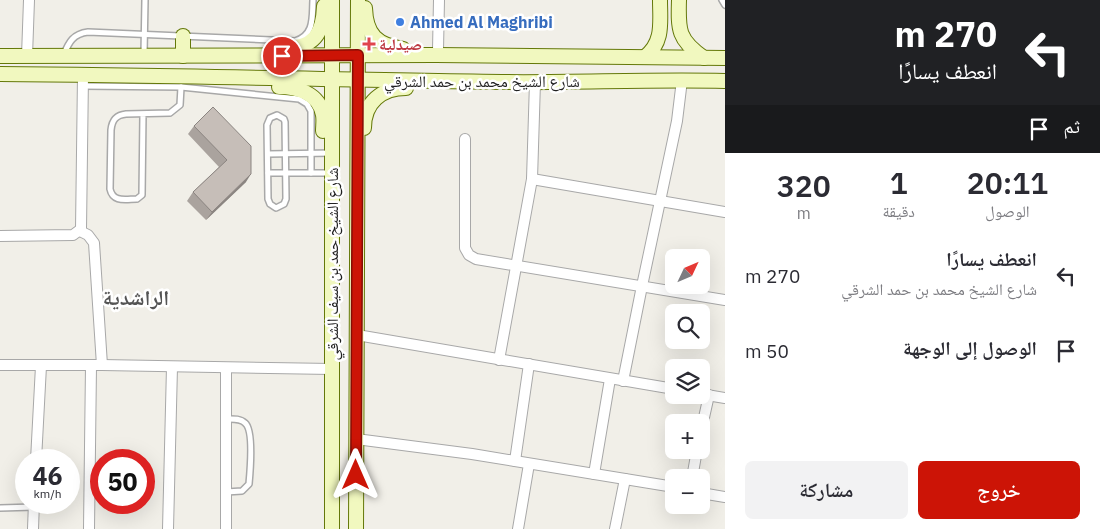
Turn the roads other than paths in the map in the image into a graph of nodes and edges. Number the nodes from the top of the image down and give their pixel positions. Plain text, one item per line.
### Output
1 (29, 0) edge
2 (145, 0) edge
3 (313, 0) edge
4 (324, 0) edge
5 (332, 0) edge
6 (358, 0) edge
7 (365, 0) edge
8 (439, 0) edge
9 (660, 0) edge
10 (678, 0) edge
11 (722, 0) edge
12 (725, 5) edge
13 (660, 20) junction
14 (678, 20) junction
15 (145, 34) junction
16 (183, 36) junction
17 (438, 50) junction
18 (332, 55) junction
19 (358, 55) junction
20 (468, 55) junction
21 (0, 56) edge
22 (27, 56) junction
23 (63, 56) junction
24 (144, 56) junction
25 (183, 56) junction
26 (225, 56) junction
27 (645, 57) junction
28 (704, 58) junction
29 (725, 58) edge
30 (0, 74) edge
31 (230, 76) junction
32 (82, 80) junction
33 (332, 80) junction
34 (357, 80) junction
35 (682, 80) junction
36 (465, 81) junction
37 (725, 81) edge
38 (535, 82) junction
39 (181, 87) junction
40 (144, 114) junction
41 (465, 139) dead end
42 (322, 153) junction
43 (268, 154) junction
44 (286, 154) junction
45 (268, 173) junction
46 (286, 173) junction
47 (311, 173) junction
48 (329, 173) junction
49 (532, 180) junction
50 (357, 190) junction
51 (661, 201) junction
52 (725, 212) edge
53 (80, 231) junction
54 (0, 236) edge
55 (516, 264) junction
56 (642, 286) junction
57 (725, 300) edge
58 (357, 335) junction
59 (499, 360) junction
60 (529, 364) junction
61 (0, 365) edge
62 (41, 366) junction
63 (97, 366) junction
64 (172, 367) junction
65 (226, 368) junction
66 (332, 369) junction
67 (610, 379) junction
68 (623, 381) junction
69 (665, 388) edge
70 (710, 396) edge
71 (725, 398) edge
72 (226, 419) junction
73 (356, 439) junction
74 (37, 449) edge
75 (515, 461) junction
76 (529, 464) junction
77 (594, 474) junction
78 (625, 479) junction
79 (665, 486) edge
80 (226, 492) junction
81 (710, 494) edge
82 (725, 497) edge
83 (15, 507) edge
84 (0, 508) edge
85 (34, 514) edge
86 (33, 529) edge
87 (89, 529) edge
88 (168, 529) edge
89 (226, 529) edge
90 (332, 529) edge
91 (356, 529) edge
92 (518, 529) edge
93 (616, 529) edge

1 - 22 street
2 - 15 lane
3 - 16 lane
4 - 26 main road
5 - 18 main road, شارع الشيخ حمد بن سيف الشرقي
6 - 19 main road, شارع الشيخ حمد بن سيف الشرقي
7 - 17 main road
8 - 17 street
9 - 13 main road
10 - 14 main road
11 - 12 lane
13 - 14 main road
13 - 27 main road
14 - 28 main road
15 - 16 lane
15 - 23 lane
15 - 24 lane
16 - 25 main road
17 - 20 main road
18 - 19 main road, شارع الشيخ محمد بن حمد الشرقي
18 - 26 main road, شارع الشيخ محمد بن حمد الشرقي
18 - 33 main road, شارع الشيخ حمد بن سيف الشرقي
19 - 20 main road, شارع الشيخ محمد بن حمد الشرقي
19 - 34 main road, شارع الشيخ حمد بن سيف الشرقي
20 - 27 main road, شارع الشيخ محمد بن حمد الشرقي
21 - 22 main road, شارع الشيخ محمد بن حمد الشرقي
22 - 23 main road, شارع الشيخ محمد بن حمد الشرقي
23 - 24 main road, شارع الشيخ محمد بن حمد الشرقي
24 - 25 main road, شارع الشيخ محمد بن حمد الشرقي
25 - 26 main road, شارع الشيخ محمد بن حمد الشرقي
27 - 28 main road, شارع الشيخ محمد بن حمد الشرقي
28 - 29 main road, شارع الشيخ محمد بن حمد الشرقي
30 - 32 main road, شارع الشيخ محمد بن حمد الشرقي
31 - 32 main road, شارع الشيخ محمد بن حمد الشرقي
31 - 33 main road, شارع الشيخ محمد بن حمد الشرقي
31 - 42 main road
32 - 39 lane
32 - 53 street
33 - 34 main road, شارع الشيخ محمد بن حمد الشرقي
33 - 42 main road, شارع الشيخ حمد بن سيف الشرقي
34 - 36 main road, شارع الشيخ محمد بن حمد الشرقي
34 - 50 main road, شارع الشيخ حمد بن سيف الشرقي
35 - 37 main road, شارع الشيخ محمد بن حمد الشرقي
35 - 38 main road, شارع الشيخ محمد بن حمد الشرقي
35 - 51 street
36 - 38 main road, شارع الشيخ محمد بن حمد الشرقي
36 - 50 main road
38 - 49 street
39 - 40 lane
39 - 42 lane
40 - 40 lane
41 - 55 street
42 - 44 lane
42 - 47 lane
42 - 48 main road, شارع الشيخ حمد بن سيف الشرقي
43 - 44 lane
43 - 44 lane
43 - 45 lane
44 - 46 lane
45 - 46 lane
45 - 46 lane
46 - 47 lane
47 - 48 lane
48 - 66 main road, شارع الشيخ حمد بن سيف الشرقي
49 - 51 street
49 - 55 street
50 - 58 main road, شارع الشيخ حمد بن سيف الشرقي
51 - 52 street
51 - 56 street
53 - 54 street
53 - 63 street
55 - 56 street
55 - 59 street
56 - 57 street
56 - 68 street
58 - 59 street
58 - 73 main road, شارع الشيخ حمد بن سيف الشرقي
59 - 60 street
60 - 67 street
60 - 75 street
61 - 62 street
62 - 63 street
62 - 74 street
63 - 64 street
63 - 87 street
64 - 65 street
64 - 88 street
65 - 66 street
65 - 72 street
66 - 90 main road, شارع الشيخ حمد بن سيف الشرقي
67 - 68 street
67 - 77 street
68 - 69 street
70 - 71 street
72 - 80 street
72 - 80 lane
73 - 75 street
73 - 91 main road, شارع الشيخ حمد بن سيف الشرقي
75 - 76 street
76 - 77 street
76 - 92 street
77 - 78 street
78 - 79 street
78 - 93 street
80 - 89 street
81 - 82 street
83 - 84 lane
85 - 86 street

